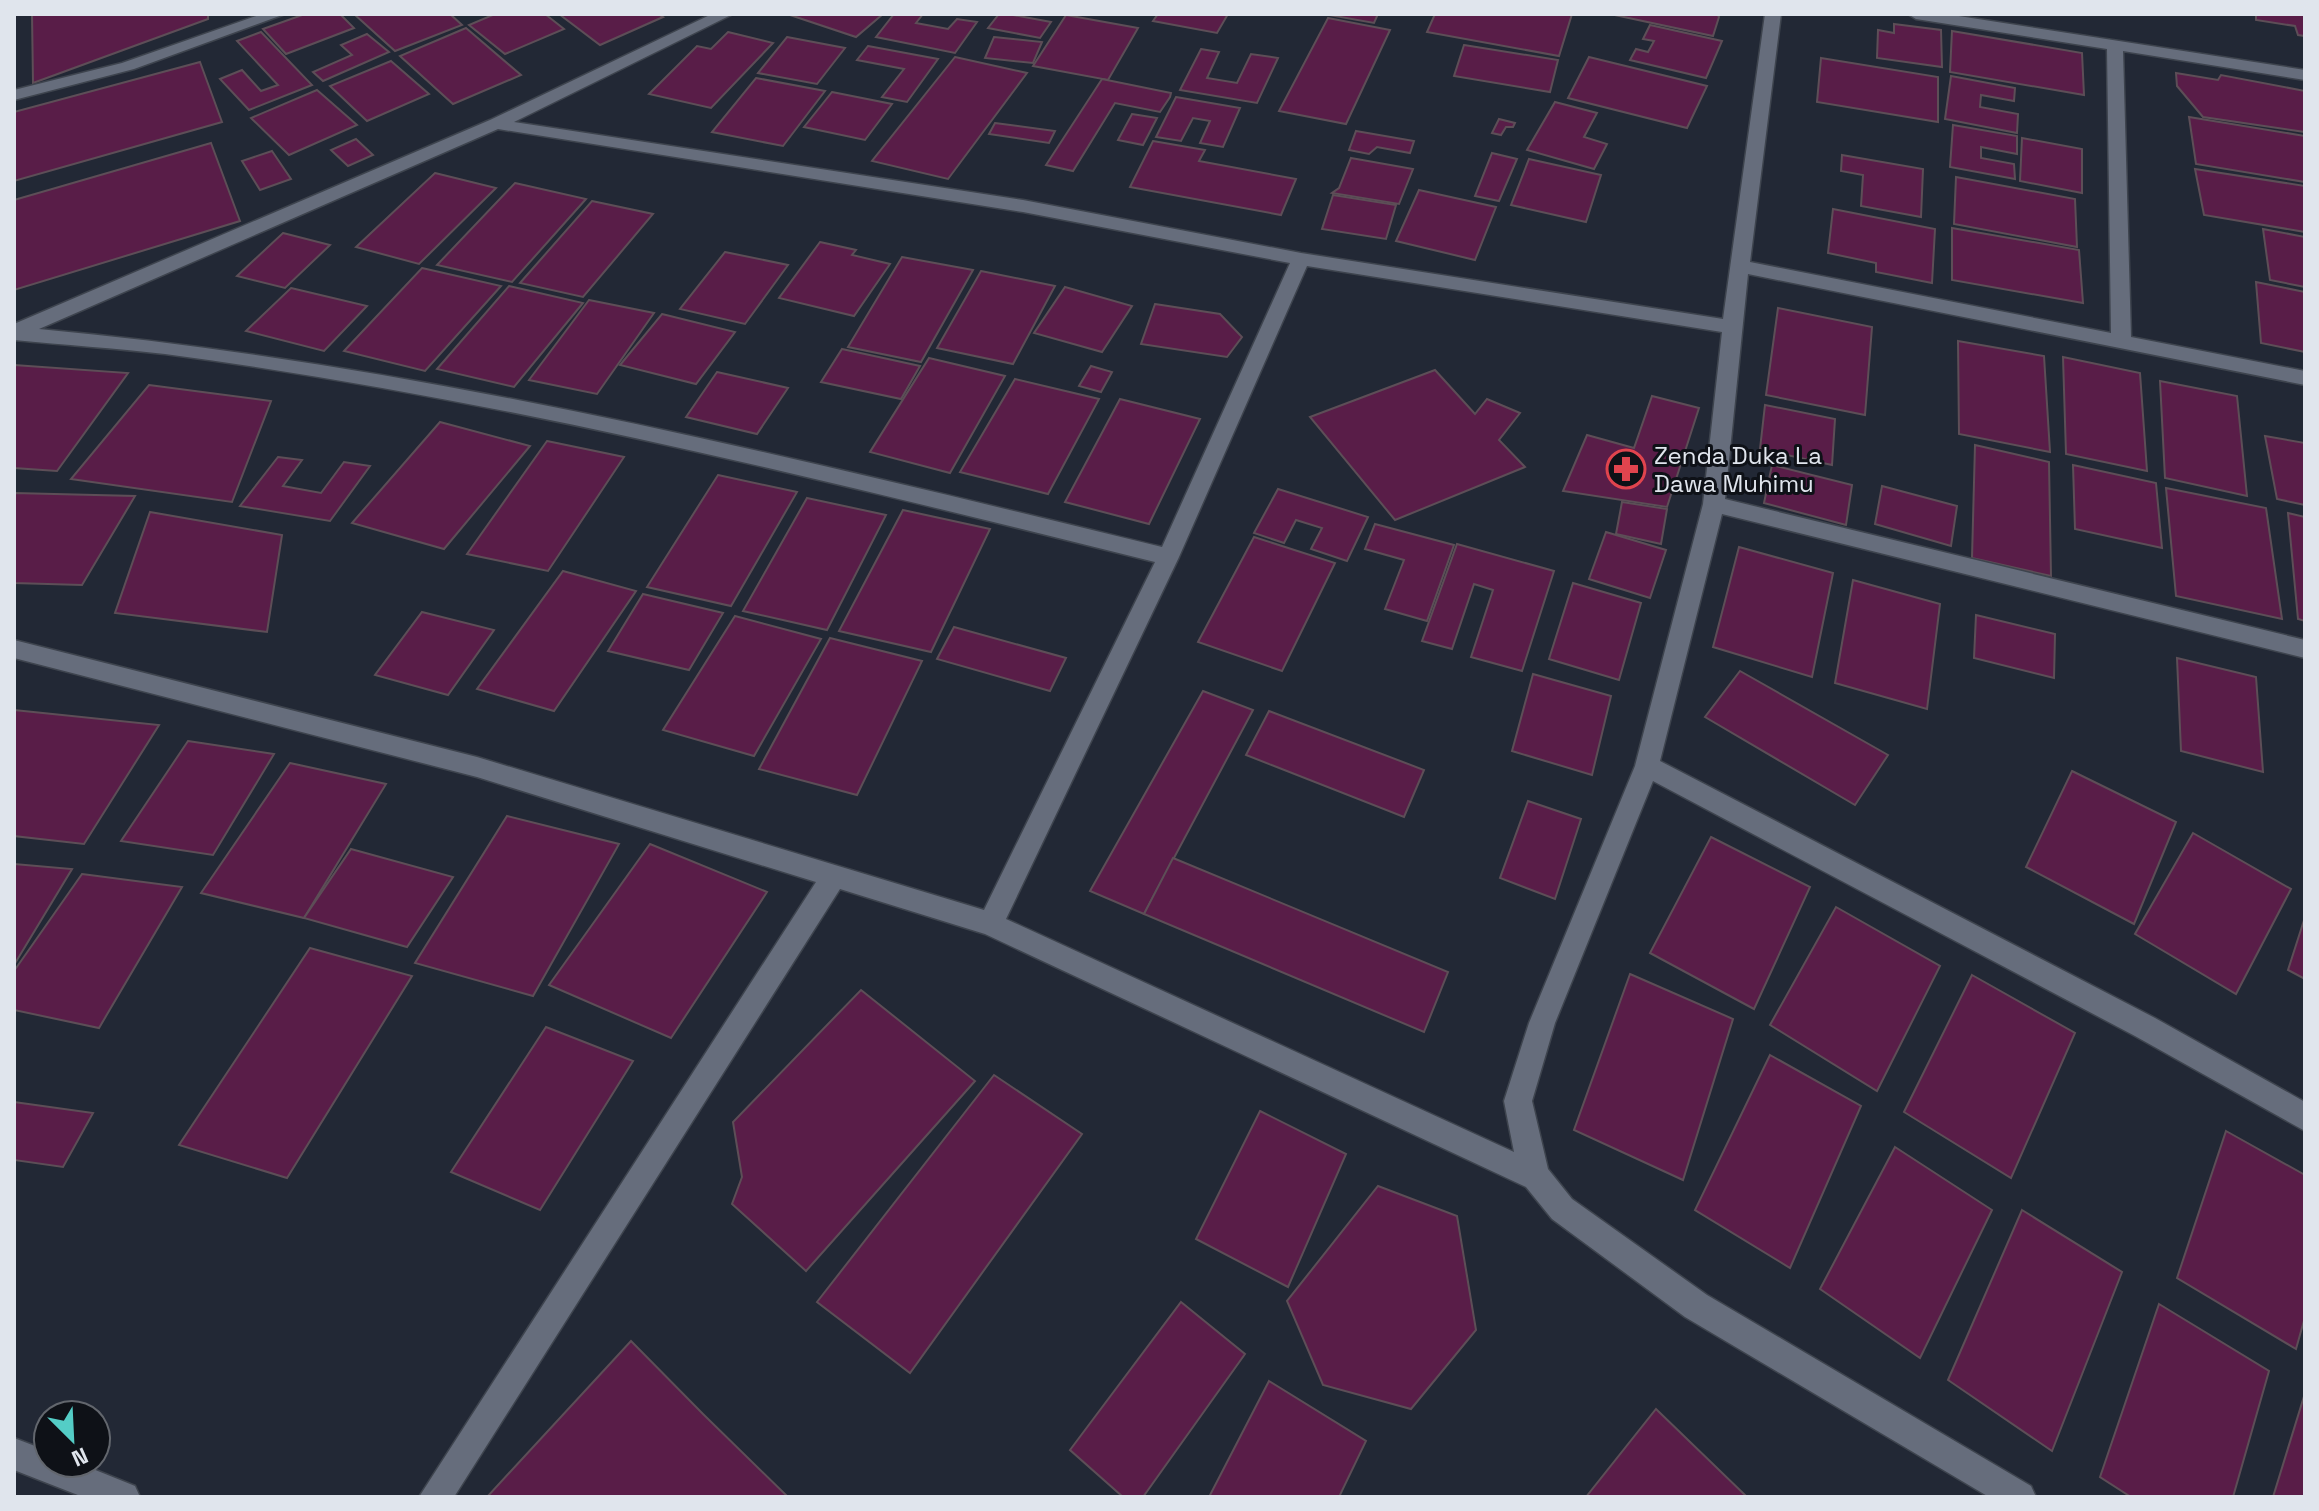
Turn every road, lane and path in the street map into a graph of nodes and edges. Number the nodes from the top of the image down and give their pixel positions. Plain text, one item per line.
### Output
1 (277, 14) edge
2 (725, 14) edge
3 (1773, 14) edge
4 (1916, 14) edge
5 (2115, 45) junction
6 (2305, 75) edge
7 (14, 95) edge
8 (496, 124) junction
9 (1301, 259) junction
10 (1742, 267) junction
11 (1732, 327) junction
12 (14, 332) edge
13 (2121, 341) junction
14 (2305, 378) edge
15 (1714, 504) junction
16 (1168, 557) junction
17 (14, 649) edge
18 (2305, 649) edge
19 (1647, 766) junction
20 (835, 875) junction
21 (990, 924) junction
22 (2305, 1117) edge
23 (1536, 1177) junction
24 (14, 1454) edge
25 (124, 1497) edge
26 (435, 1497) edge
27 (2020, 1497) edge

1 - 7 street
2 - 8 street
3 - 10 street
4 - 5 street
5 - 6 street
5 - 13 street
8 - 9 street
8 - 12 street
9 - 11 street
9 - 16 street
10 - 11 street
10 - 13 street
11 - 15 street
12 - 16 street
13 - 14 street
15 - 18 street
15 - 19 street
16 - 21 street
17 - 20 street
19 - 22 street
19 - 23 street
20 - 21 street
20 - 26 street
21 - 23 street
23 - 27 street
24 - 25 street

